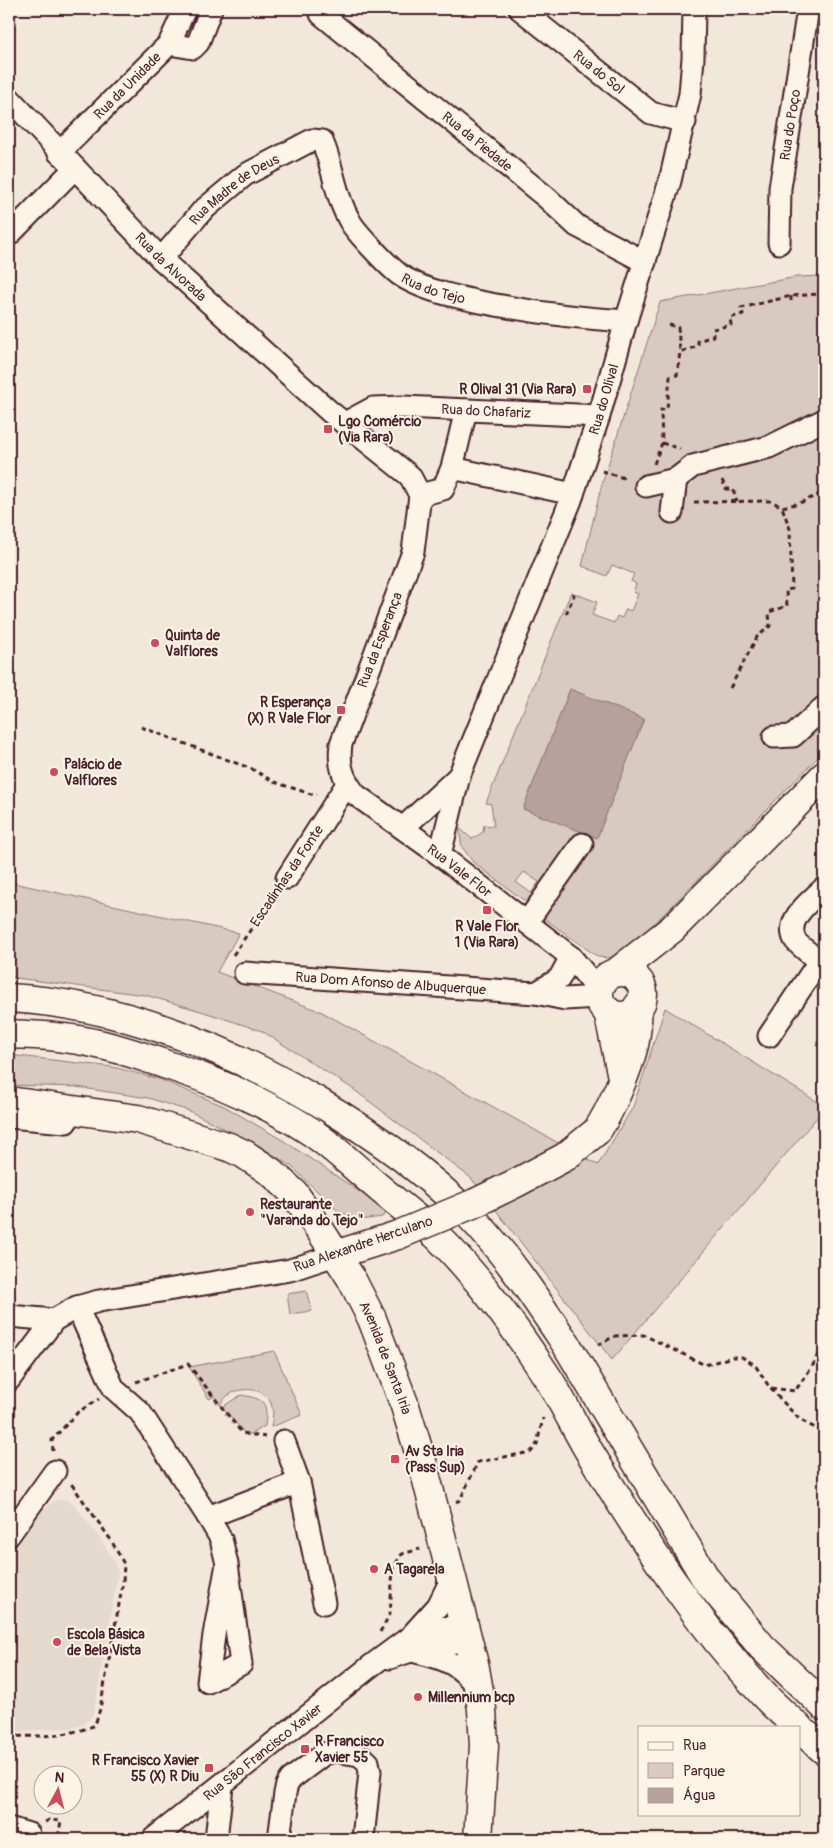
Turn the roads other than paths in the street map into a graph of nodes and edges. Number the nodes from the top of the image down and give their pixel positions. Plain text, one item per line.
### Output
1 (184, 9) edge
2 (211, 9) edge
3 (325, 9) edge
4 (694, 9) edge
5 (808, 9) edge
6 (523, 10) edge
7 (169, 44) junction
8 (9, 98) edge
9 (684, 122) junction
10 (322, 141) joint
11 (59, 153) junction
12 (75, 168) junction
13 (9, 235) edge
14 (779, 243) dead end
15 (161, 259) junction
16 (645, 262) junction
17 (626, 321) junction
18 (466, 410) junction
19 (599, 416) junction
20 (824, 420) edge
21 (345, 423) junction
22 (452, 468) junction
23 (676, 479) junction
24 (646, 486) road end
25 (573, 494) junction
26 (420, 495) junction
27 (672, 507) road end
28 (824, 707) edge
29 (774, 737) dead end
30 (459, 776) junction
31 (824, 776) edge
32 (347, 784) junction
33 (403, 828) junction
34 (582, 844) dead end
35 (440, 855) junction
36 (287, 878) road end
37 (824, 888) edge
38 (527, 922) junction
39 (672, 929) junction
40 (571, 957) junction
41 (822, 958) edge
42 (238, 966) road end
43 (607, 989) junction
44 (536, 992) junction
45 (9, 998) edge
46 (640, 998) junction
47 (9, 1034) edge
48 (769, 1036) dead end
49 (622, 1078) junction
50 (9, 1101) edge
51 (75, 1109) junction
52 (9, 1117) edge
53 (335, 1255) junction
54 (76, 1307) junction
55 (9, 1316) edge
56 (54, 1320) junction
57 (9, 1380) edge
58 (284, 1441) road end
59 (54, 1471) road end
60 (299, 1482) junction
61 (208, 1517) junction
62 (9, 1535) edge
63 (227, 1564) dead end
64 (450, 1568) junction
65 (324, 1603) dead end
66 (467, 1632) junction
67 (410, 1644) junction
68 (479, 1689) junction
69 (824, 1706) edge
70 (798, 1726) edge
71 (800, 1728) edge
72 (810, 1737) edge
73 (222, 1786) junction
74 (153, 1839) edge
75 (216, 1839) edge
76 (279, 1839) edge
77 (362, 1839) edge
78 (478, 1839) edge

1 - 7 street, Rua da Unidade
2 - 7 street
3 - 16 street, Rua da Piedade
4 - 9 street, Rua do Olival
5 - 14 street, Rua do Poço
6 - 9 street, Rua do Sol
7 - 11 street, Rua da Unidade
8 - 11 street, Rua da Alvorada
9 - 16 street, Rua do Olival
10 - 15 street, Rua Madre de Deus
10 - 17 street, Rua do Tejo
11 - 12 street, Rua da Alvorada
12 - 13 street
12 - 15 street, Rua da Alvorada
15 - 21 street, Rua da Alvorada
16 - 17 street, Rua do Olival
17 - 19 street, Rua do Olival
18 - 19 street, Rua do Chafariz
18 - 21 street, Rua do Chafariz
18 - 22 street
19 - 25 street, Rua do Olival
20 - 23 street
21 - 26 street, Rua da Alvorada
22 - 25 street
22 - 26 street
23 - 24 street
23 - 27 street
25 - 30 street, Rua do Olival
26 - 32 street, Rua da Esperança
28 - 29 street
30 - 33 street, Rua do Olival
30 - 35 street, Rua do Olival
31 - 39 main road
32 - 33 street, Rua Vale Flor
32 - 36 street, Escadinhas da Fonte
33 - 35 street, Rua Vale Flor
34 - 38 street
35 - 38 street, Rua Vale Flor
37 - 41 street
38 - 40 street, Rua Vale Flor
39 - 43 main road
39 - 46 main road
40 - 43 street, Rua Vale Flor
40 - 44 street
41 - 48 street
42 - 44 street, Rua Dom Afonso de Albuquerque
43 - 44 street, Rua Dom Afonso de Albuquerque
43 - 46 main road
43 - 46 main road
43 - 49 main road
45 - 69 main road
46 - 49 main road, Rua Alexandre Herculano
47 - 70 main road
49 - 53 main road, Rua Alexandre Herculano, bridge
50 - 51 main road, Avenida de Santa Iria
51 - 52 street
51 - 53 main road, Avenida de Santa Iria
53 - 54 street, Rua Alexandre Herculano
53 - 64 main road, Avenida de Santa Iria
54 - 56 street, Rua Alexandre Herculano
54 - 61 street
55 - 56 street
56 - 57 street
58 - 60 street
59 - 62 street
60 - 61 street
60 - 65 street
61 - 63 street
64 - 66 main road, Avenida de Santa Iria
64 - 67 street, Rua São Francisco Xavier
66 - 67 street, Rua São Francisco Xavier
66 - 68 main road, Avenida de Santa Iria
67 - 68 street
67 - 73 street, Rua São Francisco Xavier
68 - 78 main road, Avenida de Santa Iria
71 - 72 main road
73 - 74 street, Rua São Francisco Xavier
73 - 75 street
76 - 77 street

